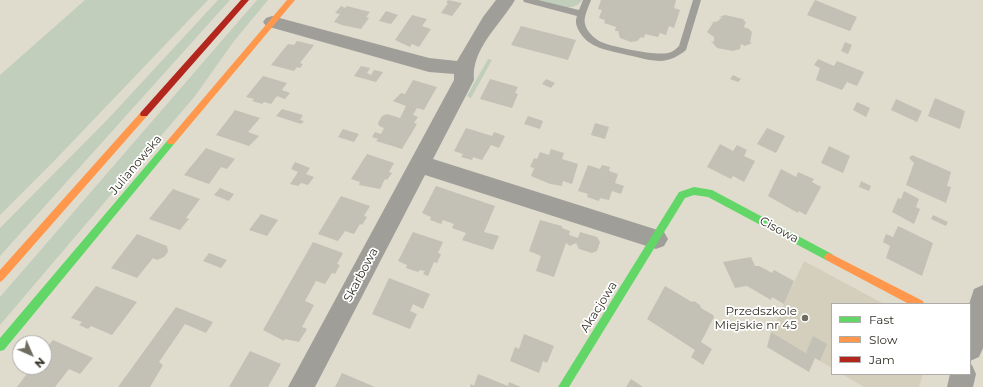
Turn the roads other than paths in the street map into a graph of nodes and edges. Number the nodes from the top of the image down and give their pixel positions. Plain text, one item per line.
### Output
1 (245, 0) edge
2 (291, 0) edge
3 (506, 0) edge
4 (527, 0) edge
5 (588, 0) edge
6 (697, 0) edge
7 (581, 14) junction
8 (272, 22) junction
9 (464, 68) junction
10 (420, 164) junction
11 (656, 239) junction
12 (0, 277) edge
13 (983, 297) edge
14 (916, 303) edge
15 (971, 338) edge
16 (0, 346) edge
17 (963, 375) edge
18 (301, 387) edge
19 (563, 387) edge
20 (960, 387) edge

1 - 12 main road
2 - 8 main road, Julianowska
3 - 9 street, Skarbowa
4 - 7 lane
5 - 7 lane
6 - 7 lane
8 - 9 street
8 - 16 main road, Julianowska
9 - 10 street, Skarbowa
10 - 11 street
10 - 18 street, Skarbowa
11 - 14 main road, Cisowa
11 - 19 main road, Akacjowa
13 - 15 street
17 - 20 street

